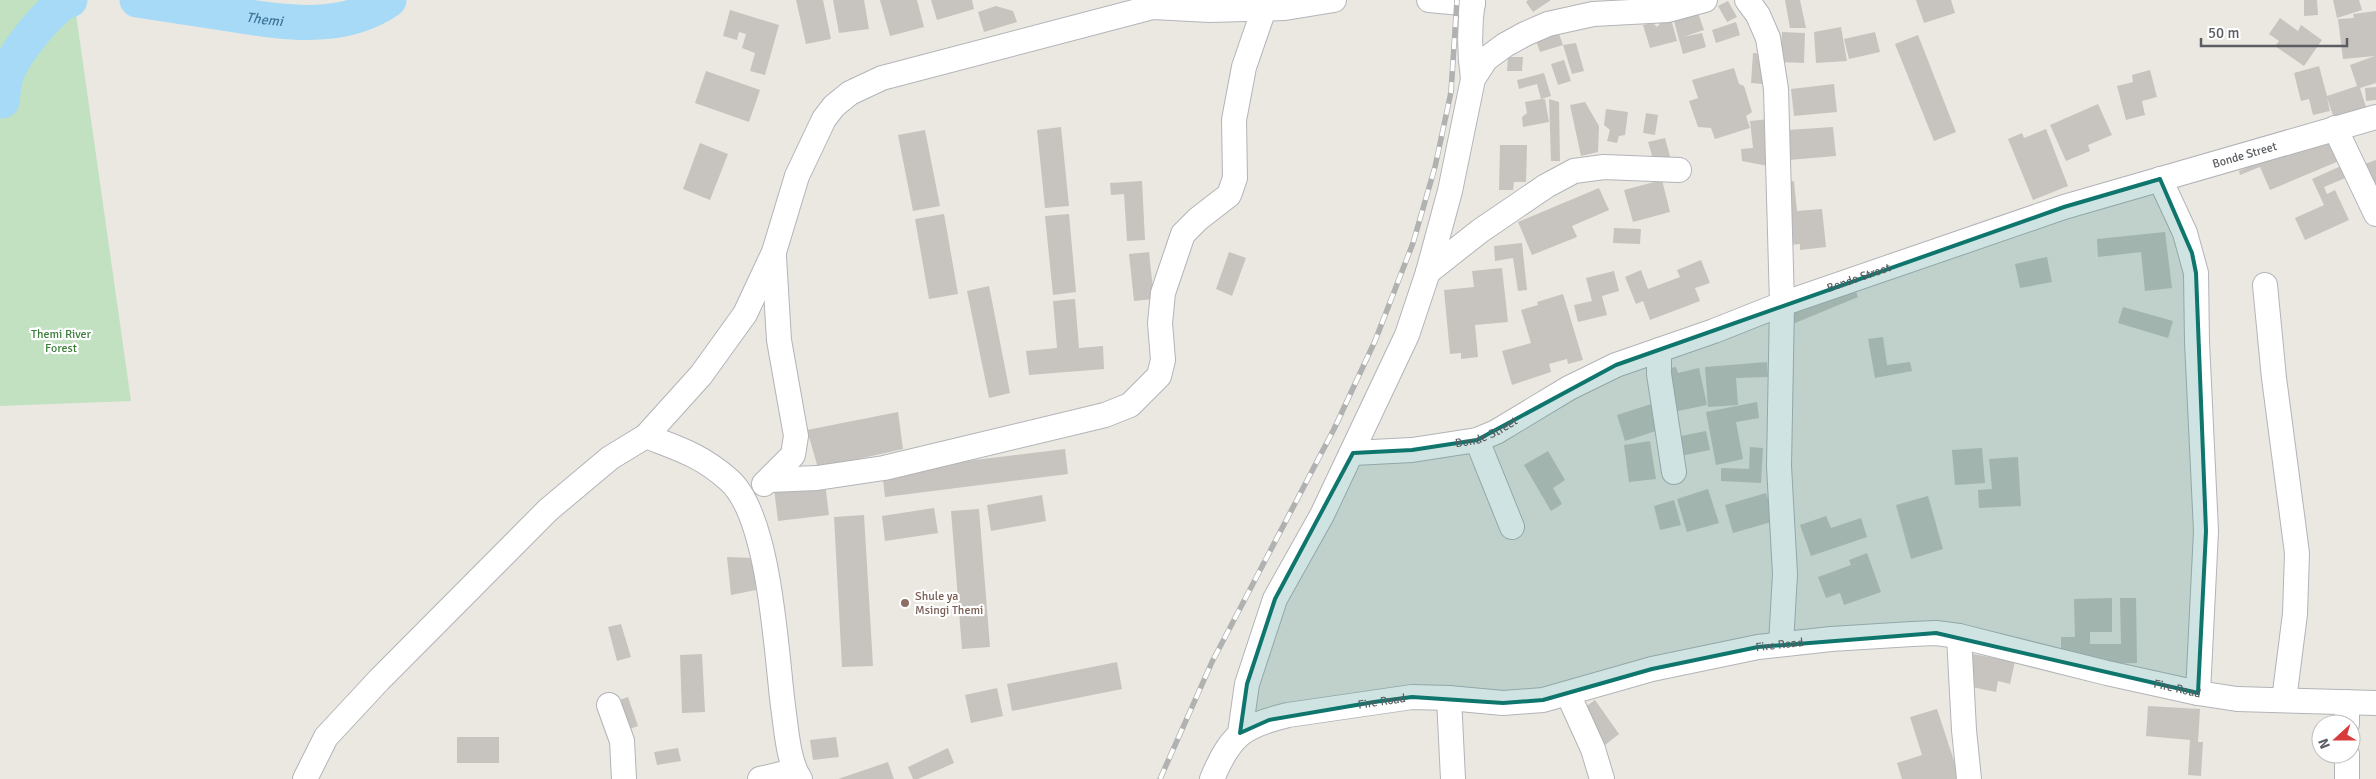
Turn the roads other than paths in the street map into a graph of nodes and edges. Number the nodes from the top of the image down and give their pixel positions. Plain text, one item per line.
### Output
1 (1334, 0) edge
2 (1429, 0) edge
3 (1705, 0) edge
4 (1747, 0) edge
5 (1473, 2) edge
6 (1264, 8) junction
7 (1473, 79) junction
8 (2376, 117) edge
9 (2335, 128) junction
10 (1679, 170) dead end
11 (2160, 179) junction
12 (2376, 214) edge
13 (774, 252) junction
14 (1428, 272) junction
15 (2265, 285) dead end
16 (1782, 304) junction
17 (1659, 350) junction
18 (646, 436) junction
19 (1477, 440) junction
20 (1353, 453) junction
21 (1674, 472) dead end
22 (769, 480) junction
23 (746, 500) junction
24 (1512, 527) dead end
25 (1959, 636) junction
26 (1781, 644) junction
27 (2198, 693) junction
28 (1568, 694) junction
29 (1449, 698) junction
30 (2284, 700) junction
31 (2376, 703) edge
32 (609, 705) dead end
33 (2347, 713) edge
34 (1240, 733) junction
35 (2346, 764) edge
36 (797, 775) edge
37 (305, 779) edge
38 (624, 779) edge
39 (760, 779) edge
40 (1212, 779) edge
41 (1453, 779) edge
42 (1602, 779) edge
43 (1969, 779) edge
44 (2347, 779) edge

1 - 6 street
2 - 5 street
3 - 7 street
4 - 16 street
5 - 7 street
6 - 13 street
6 - 22 street
7 - 14 street
8 - 9 street, Bonde Street
9 - 11 street, Bonde Street
9 - 12 street
10 - 14 street
11 - 16 street, Bonde Street
11 - 27 street
13 - 18 street
13 - 22 street
14 - 20 street
15 - 30 street
16 - 17 street, Bonde Street
16 - 26 street
17 - 19 street, Bonde Street
17 - 21 street
18 - 23 street
18 - 37 street
19 - 20 street, Bonde Street
19 - 24 street
20 - 34 street
22 - 23 street
23 - 36 street
25 - 26 street, Fire Road
25 - 27 street, Fire Road
25 - 43 street
26 - 28 street, Fire Road
27 - 30 street, Fire Road
28 - 29 street, Fire Road
28 - 42 street
29 - 34 street, Fire Road
29 - 41 street
30 - 33 street, Fire Road
31 - 33 street, Fire Road
32 - 38 street
34 - 40 street, Fire Road
35 - 44 street
36 - 39 street

